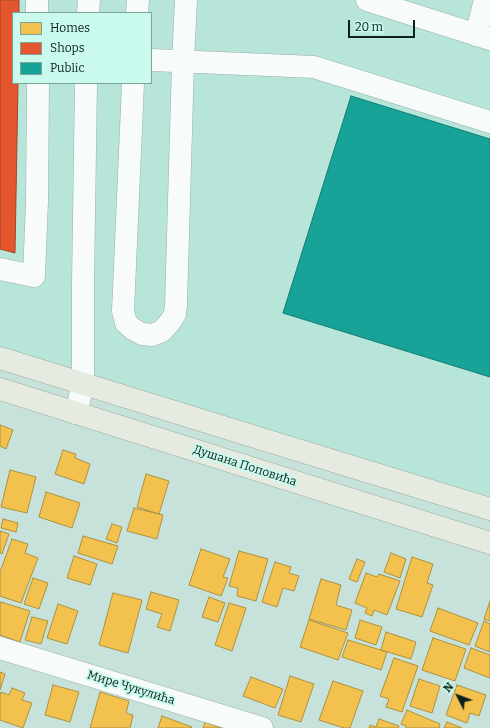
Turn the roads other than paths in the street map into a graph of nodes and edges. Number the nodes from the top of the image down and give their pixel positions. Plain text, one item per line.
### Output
1 (37, 0) edge
2 (89, 0) edge
3 (138, 0) edge
4 (186, 0) edge
5 (367, 0) edge
6 (485, 0) edge
7 (37, 12) edge
8 (88, 12) edge
9 (137, 12) edge
10 (483, 37) edge
11 (152, 60) edge
12 (183, 62) junction
13 (38, 84) edge
14 (86, 84) edge
15 (133, 84) edge
16 (490, 122) edge
17 (0, 269) edge
18 (0, 358) edge
19 (83, 384) junction
20 (0, 389) edge
21 (76, 413) junction
22 (490, 509) edge
23 (490, 544) edge
24 (0, 648) edge
25 (262, 728) edge

1 - 7 street
2 - 8 street
3 - 9 street
4 - 12 street
5 - 10 street
6 - 10 street
11 - 12 street
12 - 15 street
12 - 16 street
13 - 17 street
14 - 19 street
18 - 19 main road
19 - 21 street
19 - 22 main road
20 - 21 main road, Душана Поповића
21 - 23 main road, Душана Поповића
24 - 25 street, Мире Чукулића

